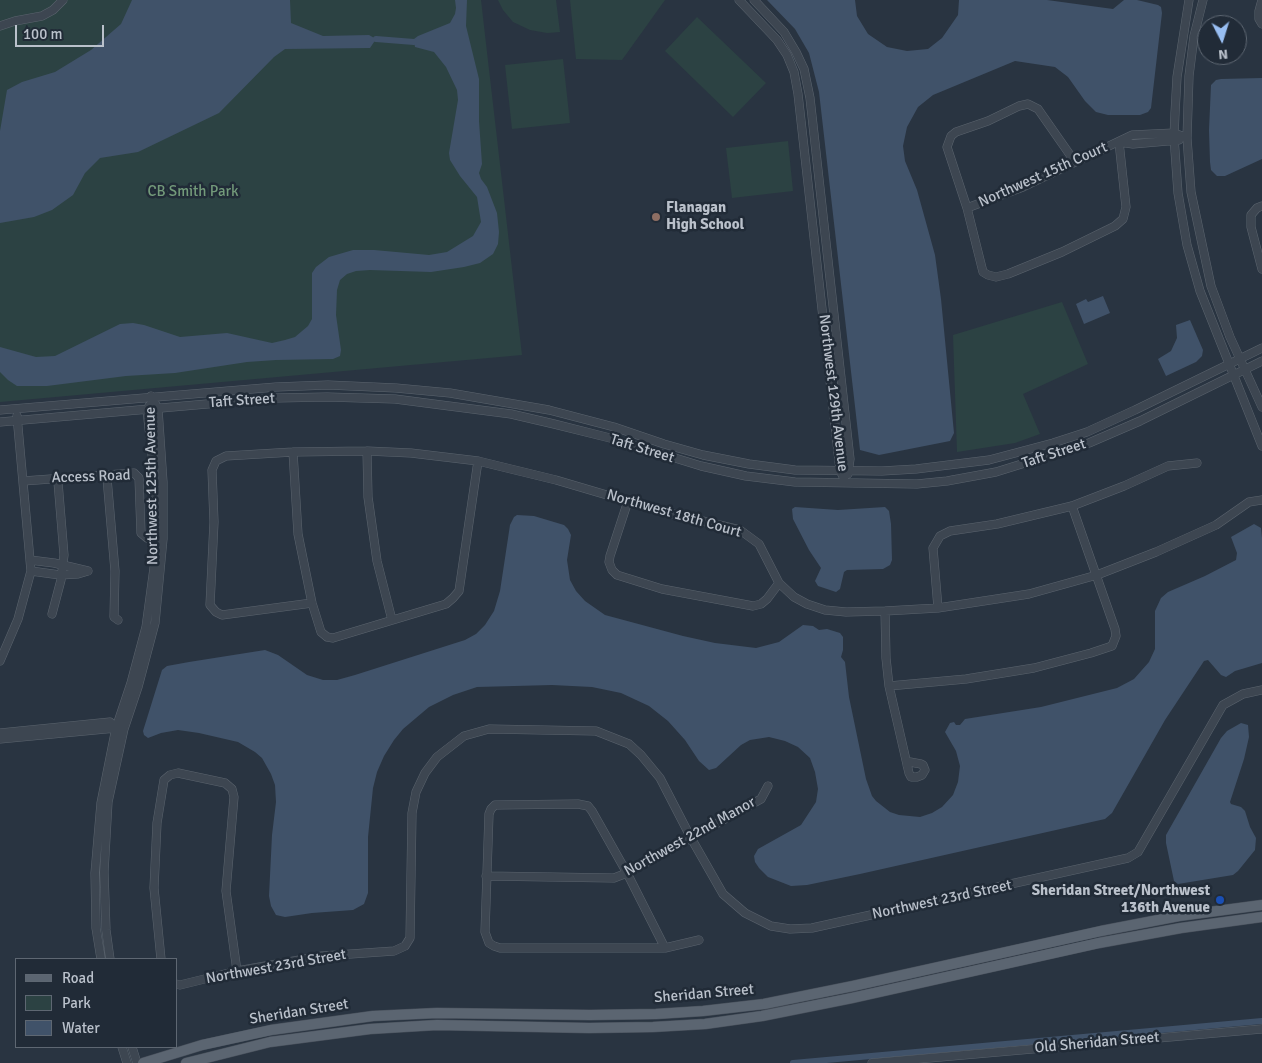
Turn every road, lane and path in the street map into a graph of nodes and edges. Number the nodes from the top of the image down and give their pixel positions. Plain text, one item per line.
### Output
1 (63, 0) edge
2 (738, 0) edge
3 (754, 0) edge
4 (1189, 0) edge
5 (1202, 0) edge
6 (1262, 0) edge
7 (1262, 24) edge
8 (0, 26) edge
9 (1174, 133) junction
10 (1187, 138) junction
11 (1119, 142) junction
12 (1175, 142) junction
13 (1075, 162) junction
14 (820, 194) junction
15 (810, 203) junction
16 (1262, 206) edge
17 (968, 208) junction
18 (1262, 269) edge
19 (1262, 348) edge
20 (1240, 360) junction
21 (1262, 361) edge
22 (1230, 364) junction
23 (1244, 369) junction
24 (1234, 374) junction
25 (151, 396) junction
26 (1262, 407) edge
27 (17, 409) junction
28 (158, 409) junction
29 (0, 410) edge
30 (148, 410) junction
31 (1135, 410) junction
32 (18, 421) junction
33 (1140, 421) junction
34 (0, 422) edge
35 (1054, 443) junction
36 (664, 444) junction
37 (1262, 446) edge
38 (367, 451) junction
39 (293, 452) junction
40 (1057, 453) junction
41 (661, 455) junction
42 (478, 461) junction
43 (1197, 463) dead end
44 (945, 466) junction
45 (840, 470) junction
46 (849, 470) junction
47 (108, 478) dead end
48 (23, 481) junction
49 (947, 481) junction
50 (58, 482) dead end
51 (846, 483) junction
52 (1262, 500) edge
53 (628, 501) junction
54 (1072, 506) junction
55 (159, 539) junction
56 (30, 560) junction
57 (64, 565) junction
58 (31, 571) junction
59 (60, 575) junction
60 (1097, 575) junction
61 (779, 583) junction
62 (312, 603) junction
63 (938, 608) junction
64 (885, 611) junction
65 (52, 614) dead end
66 (118, 620) dead end
67 (392, 620) junction
68 (0, 661) edge
69 (889, 686) junction
70 (1262, 690) edge
71 (116, 728) junction
72 (0, 733) edge
73 (0, 739) edge
74 (907, 765) dead end
75 (768, 786) dead end
76 (691, 838) junction
77 (627, 873) junction
78 (486, 876) junction
79 (1262, 905) edge
80 (1262, 917) edge
81 (699, 940) dead end
82 (665, 948) junction
83 (101, 958) edge
84 (110, 958) edge
85 (161, 958) edge
86 (237, 971) junction
87 (178, 984) edge
88 (1262, 1029) edge
89 (122, 1048) edge
90 (132, 1048) edge
91 (127, 1063) edge
92 (138, 1063) edge
93 (143, 1063) edge
94 (186, 1063) edge
95 (872, 1063) edge

1 - 8 street
2 - 15 street, Northwest 129th Avenue
3 - 14 street, Northwest 129th Avenue
4 - 9 street
5 - 10 street
6 - 7 street
9 - 10 street, Northwest 15th Court
9 - 11 street, Northwest 15th Court
9 - 12 street
10 - 12 street, Northwest 15th Court
10 - 20 street
11 - 12 street, Northwest 15th Court
11 - 13 street, Northwest 15th Court
11 - 17 street
12 - 22 street
13 - 17 street, Northwest 15th Court
13 - 17 street
14 - 15 street
14 - 46 street, Northwest 129th Avenue
15 - 45 street, Northwest 129th Avenue
16 - 18 street
19 - 20 street, Taft Street
20 - 22 street, Taft Street
20 - 23 street
21 - 23 street, Taft Street
22 - 24 street
22 - 31 street, Taft Street
23 - 24 street, Taft Street
23 - 26 street
24 - 33 street, Taft Street
24 - 37 street
25 - 27 street, Taft Street
25 - 28 street, Northwest 125th Avenue
25 - 30 street, Northwest 125th Avenue
25 - 36 street, Taft Street
27 - 29 street, Taft Street
27 - 32 street
28 - 30 street, Taft Street
28 - 41 street, Taft Street
28 - 55 street, Northwest 125th Avenue
30 - 32 street, Taft Street
30 - 55 street, Northwest 125th Avenue
31 - 33 street
31 - 35 street, Taft Street
32 - 34 street, Taft Street
32 - 48 street
33 - 40 street, Taft Street
35 - 40 street
35 - 44 street, Taft Street
36 - 41 street
36 - 45 street, Taft Street
38 - 39 street, Northwest 18th Court
38 - 42 street, Northwest 18th Court
38 - 67 street
39 - 62 street
39 - 62 street, Northwest 18th Court
40 - 49 street, Taft Street
41 - 51 street, Taft Street
42 - 53 street, Northwest 18th Court
42 - 67 street
43 - 54 street
44 - 46 street, Taft Street
44 - 49 street
45 - 46 street, Taft Street
45 - 51 street, Northwest 129th Avenue
46 - 51 street, Northwest 129th Avenue
47 - 66 street
48 - 55 street, Access Road
48 - 56 street
49 - 51 street, Taft Street
50 - 57 street
52 - 60 street, Northwest 18th Court
53 - 61 street, Northwest 18th Court
53 - 61 street
54 - 60 street
54 - 63 street
55 - 71 street, Northwest 125th Avenue
55 - 84 street, Northwest 125th Avenue
56 - 57 street
56 - 58 street
57 - 59 street
57 - 59 street
58 - 59 street
58 - 68 street
59 - 65 street
60 - 63 street, Northwest 18th Court
60 - 69 street
61 - 64 street, Northwest 18th Court
62 - 67 street
63 - 64 street, Northwest 18th Court
64 - 69 street
69 - 74 street
70 - 76 street, Northwest 23rd Street
71 - 72 street
71 - 73 street
71 - 83 street, Northwest 125th Avenue
75 - 76 street, Northwest 22nd Manor
76 - 77 street, Northwest 22nd Manor
76 - 86 street, Northwest 23rd Street
77 - 78 street, Northwest 22nd Manor
77 - 78 street
77 - 82 street
78 - 82 street
79 - 93 main road, Sheridan Street
80 - 94 main road, Sheridan Street
81 - 82 street
85 - 86 street
86 - 87 street, Northwest 23rd Street
88 - 95 street, Old Sheridan Street
89 - 91 street
90 - 92 street

